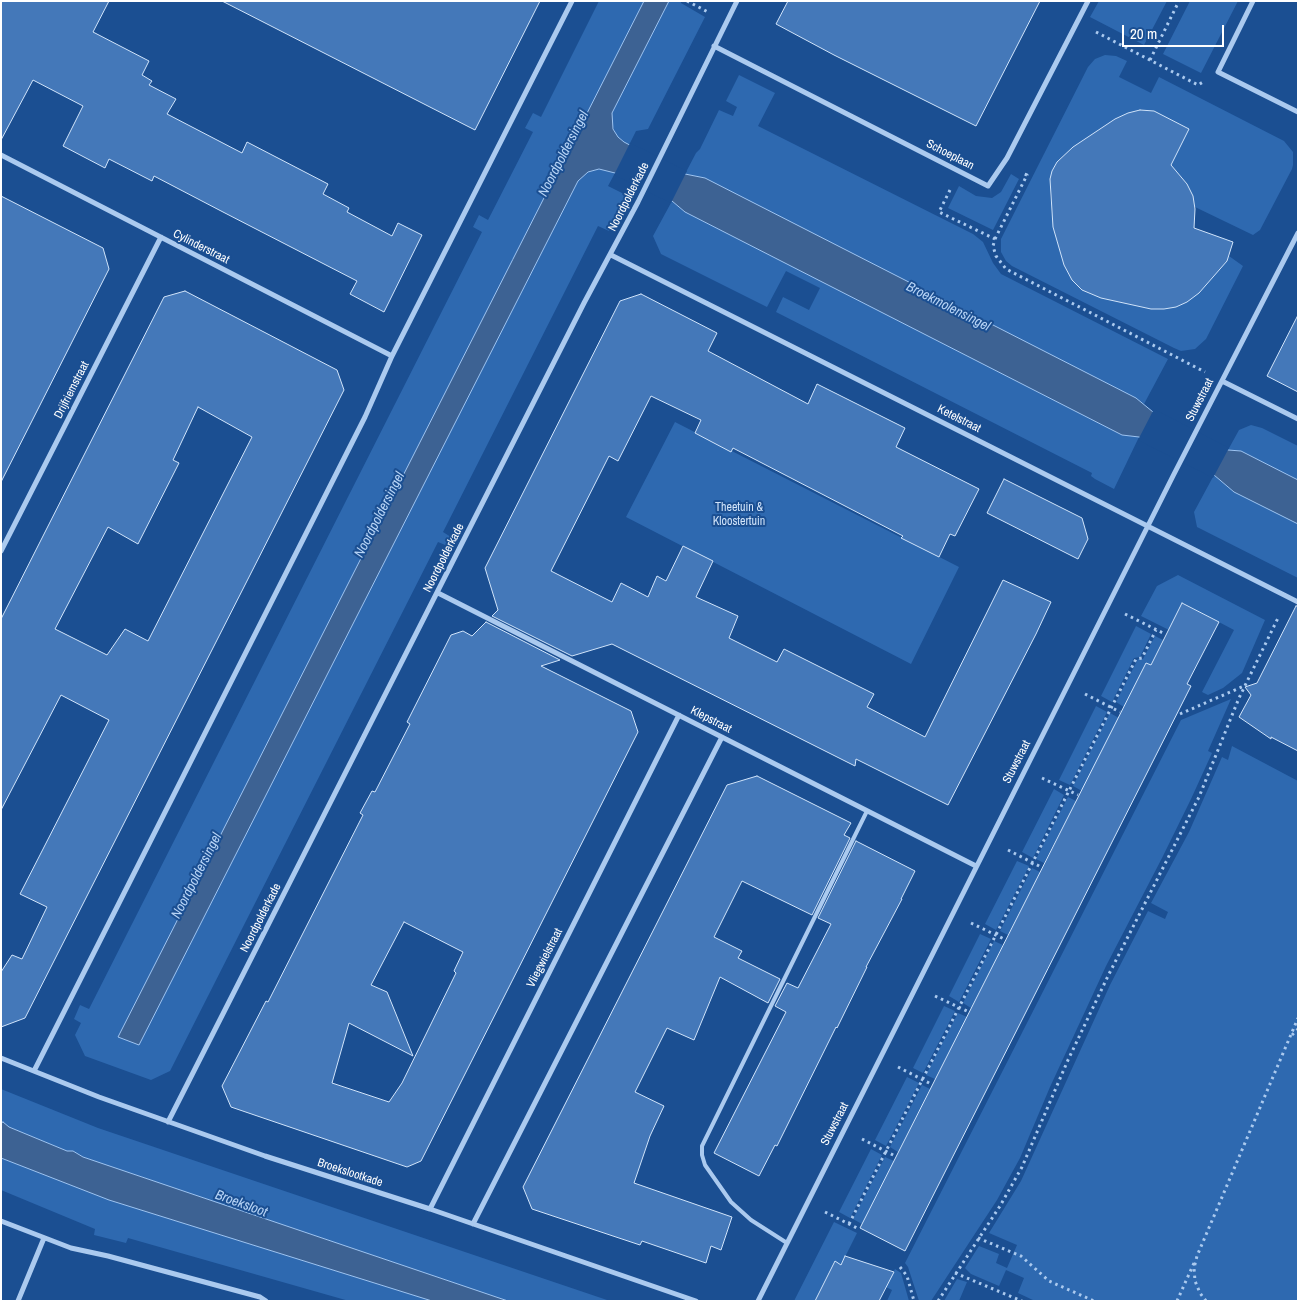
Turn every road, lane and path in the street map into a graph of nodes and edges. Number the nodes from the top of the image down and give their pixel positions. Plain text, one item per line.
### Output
1 (572, 1) edge
2 (737, 1) edge
3 (1088, 1) edge
4 (1179, 1) edge
5 (1253, 1) edge
6 (1077, 22) junction
7 (714, 46) junction
8 (1150, 60) junction
9 (1218, 72) junction
10 (1298, 112) edge
11 (1, 155) edge
12 (1004, 163) junction
13 (960, 172) junction
14 (1298, 233) edge
15 (161, 237) junction
16 (995, 239) junction
17 (611, 255) junction
18 (392, 356) junction
19 (1222, 381) junction
20 (1298, 419) edge
21 (1148, 526) junction
22 (1, 551) edge
23 (438, 593) junction
24 (1288, 597) junction
25 (1298, 602) edge
26 (1108, 605) junction
27 (1156, 630) junction
28 (1165, 634) dead end
29 (1067, 686) junction
30 (1245, 686) junction
31 (1111, 707) junction
32 (1120, 712) dead end
33 (1180, 714) dead end
34 (679, 715) junction
35 (722, 737) junction
36 (1025, 770) junction
37 (1069, 790) junction
38 (1078, 795) dead end
39 (867, 811) junction
40 (989, 840) junction
41 (1032, 862) junction
42 (976, 866) junction
43 (1041, 867) dead end
44 (952, 913) junction
45 (995, 935) junction
46 (1004, 940) dead end
47 (916, 986) junction
48 (959, 1007) junction
49 (968, 1012) dead end
50 (1298, 1018) edge
51 (1298, 1029) edge
52 (1285, 1047) junction
53 (880, 1057) junction
54 (1, 1058) edge
55 (34, 1071) junction
56 (922, 1079) junction
57 (931, 1084) dead end
58 (168, 1122) junction
59 (843, 1130) junction
60 (886, 1151) junction
61 (895, 1156) dead end
62 (807, 1203) junction
63 (430, 1209) junction
64 (1, 1221) edge
65 (473, 1224) junction
66 (849, 1224) junction
67 (857, 1228) dead end
68 (44, 1238) junction
69 (978, 1238) junction
70 (787, 1243) junction
71 (1197, 1256) junction
72 (900, 1267) dead end
73 (956, 1273) junction
74 (18, 1301) edge
75 (266, 1301) edge
76 (696, 1301) edge
77 (758, 1301) edge
78 (914, 1301) edge
79 (938, 1301) edge
80 (1022, 1301) edge
81 (1094, 1301) edge
82 (1178, 1301) edge
83 (1206, 1301) edge

1 - 18 street
2 - 7 street, Noordpolderkade
3 - 6 street, Schoeplaan
4 - 8 path
5 - 9 street
6 - 8 path
6 - 12 street, Schoeplaan
7 - 13 street, Schoeplaan
7 - 17 street, Noordpolderkade
8 - 9 path
9 - 10 street
11 - 15 street, Cylinderstraat
12 - 13 street, Schoeplaan
12 - 16 path
13 - 16 path
14 - 19 street, Stuwstraat
15 - 18 street, Cylinderstraat
15 - 22 street, Drijfriemstraat
16 - 19 path
17 - 21 street, Ketelstraat
17 - 23 street, Noordpolderkade
18 - 55 street
19 - 20 street
19 - 21 street, Stuwstraat
21 - 24 street, Ketelstraat
21 - 26 street, Stuwstraat
23 - 34 street, Klepstraat
23 - 58 street, Noordpolderkade
24 - 25 street, Ketelstraat
24 - 30 path
26 - 27 path
26 - 29 street, Stuwstraat
27 - 28 path
27 - 31 path
29 - 31 path
29 - 36 street, Stuwstraat
30 - 33 path
30 - 69 path
31 - 32 path
31 - 37 path
34 - 35 street, Klepstraat
34 - 63 street, Vliegwielstraat
35 - 39 street, Klepstraat
35 - 65 street
36 - 37 path
36 - 40 street, Stuwstraat
37 - 38 path
37 - 41 path
39 - 42 street, Klepstraat
39 - 70 lane
40 - 41 path
40 - 42 street, Stuwstraat
41 - 43 path
41 - 45 path
42 - 44 street, Stuwstraat
44 - 45 path
44 - 47 street, Stuwstraat
45 - 46 path
45 - 48 path
47 - 48 path
47 - 53 street, Stuwstraat
48 - 49 path
48 - 56 path
50 - 52 path
51 - 52 path
52 - 71 path
53 - 56 path
53 - 59 street, Stuwstraat
54 - 55 street, Broekslootkade
55 - 58 street, Broekslootkade
56 - 57 path
56 - 60 path
58 - 63 street, Broekslootkade
59 - 60 path
59 - 62 street, Stuwstraat
60 - 61 path
60 - 66 path
62 - 66 path
62 - 70 street, Stuwstraat
63 - 65 street, Broekslootkade
64 - 68 street
65 - 76 street, Broekslootkade
66 - 67 path
68 - 74 street
68 - 75 street
69 - 73 path
69 - 81 path
70 - 77 street, Stuwstraat
71 - 82 path
71 - 83 path
72 - 78 path
73 - 79 path
73 - 80 path

